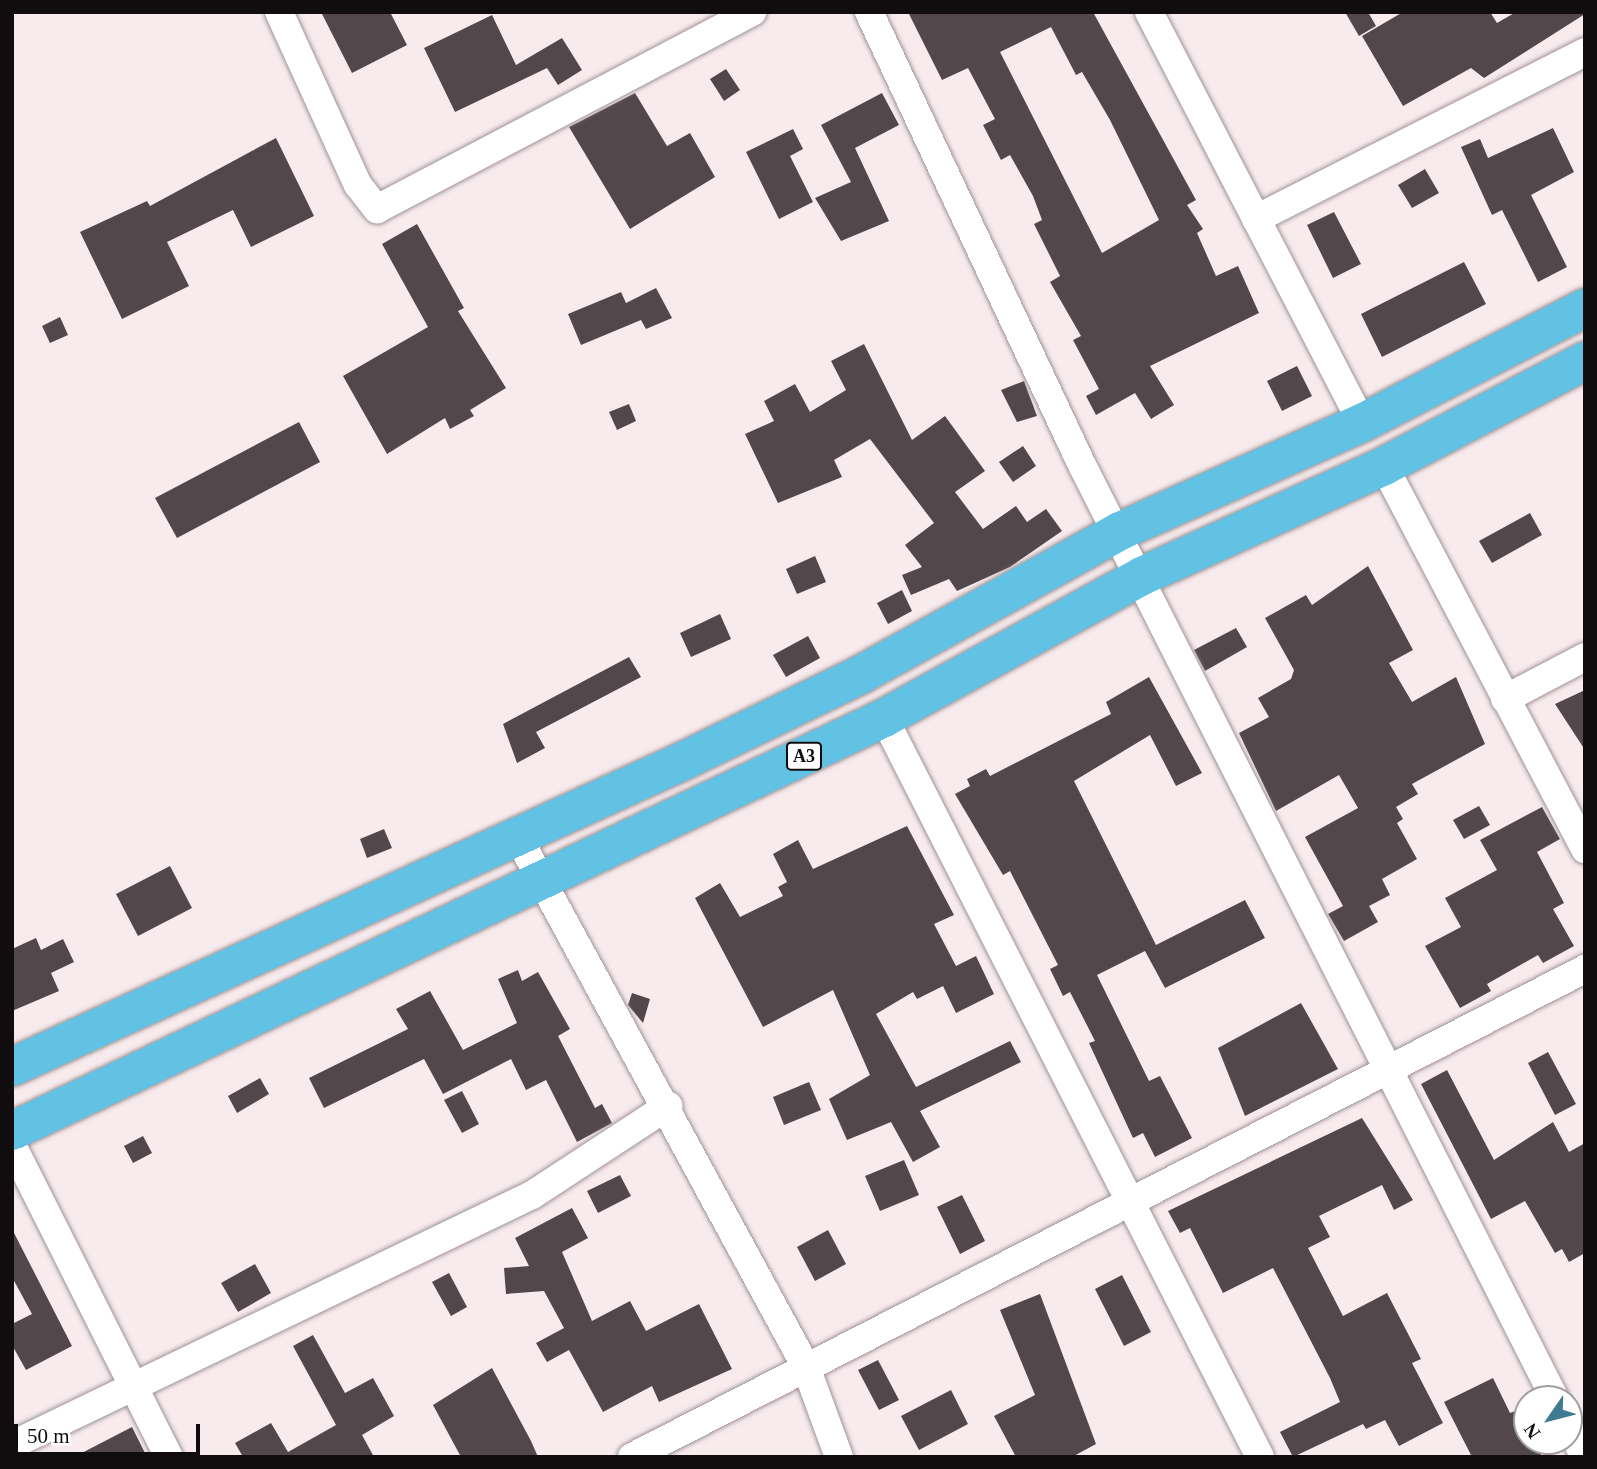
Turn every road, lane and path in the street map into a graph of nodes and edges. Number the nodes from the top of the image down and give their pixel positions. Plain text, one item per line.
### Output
1 (279, 12) edge
2 (753, 12) edge
3 (869, 12) edge
4 (1149, 12) edge
5 (1585, 52) edge
6 (1256, 219) junction
7 (1585, 308) edge
8 (1585, 360) edge
9 (1362, 423) junction
10 (1384, 466) junction
11 (1119, 531) junction
12 (1142, 576) junction
13 (1585, 657) edge
14 (1505, 699) junction
15 (884, 718) junction
16 (519, 839) junction
17 (1585, 849) edge
18 (539, 883) junction
19 (1585, 969) edge
20 (12, 1067) edge
21 (1385, 1069) junction
22 (668, 1106) junction
23 (12, 1131) edge
24 (12, 1145) edge
25 (1128, 1199) junction
26 (806, 1367) junction
27 (1548, 1385) edge
28 (132, 1392) junction
29 (12, 1445) edge
30 (169, 1457) edge
31 (632, 1457) edge
32 (839, 1457) edge
33 (1261, 1457) edge

1 - 2 street
3 - 11 street
4 - 6 street
5 - 6 street
6 - 9 street
7 - 9 highway, A3
8 - 10 highway, A3
9 - 11 highway, A3
10 - 12 highway, A3
10 - 14 street
11 - 12 street
11 - 16 highway, A3
12 - 15 highway, A3
12 - 21 street
13 - 14 street
14 - 17 street
15 - 18 highway, A3
15 - 25 street
16 - 18 street
16 - 20 highway, A3
18 - 22 street
18 - 23 highway, A3
19 - 21 street
21 - 25 street
21 - 27 street
22 - 26 street
22 - 28 street
24 - 28 street
25 - 26 street
25 - 33 street
26 - 31 street
26 - 32 street
28 - 29 street
28 - 30 street

